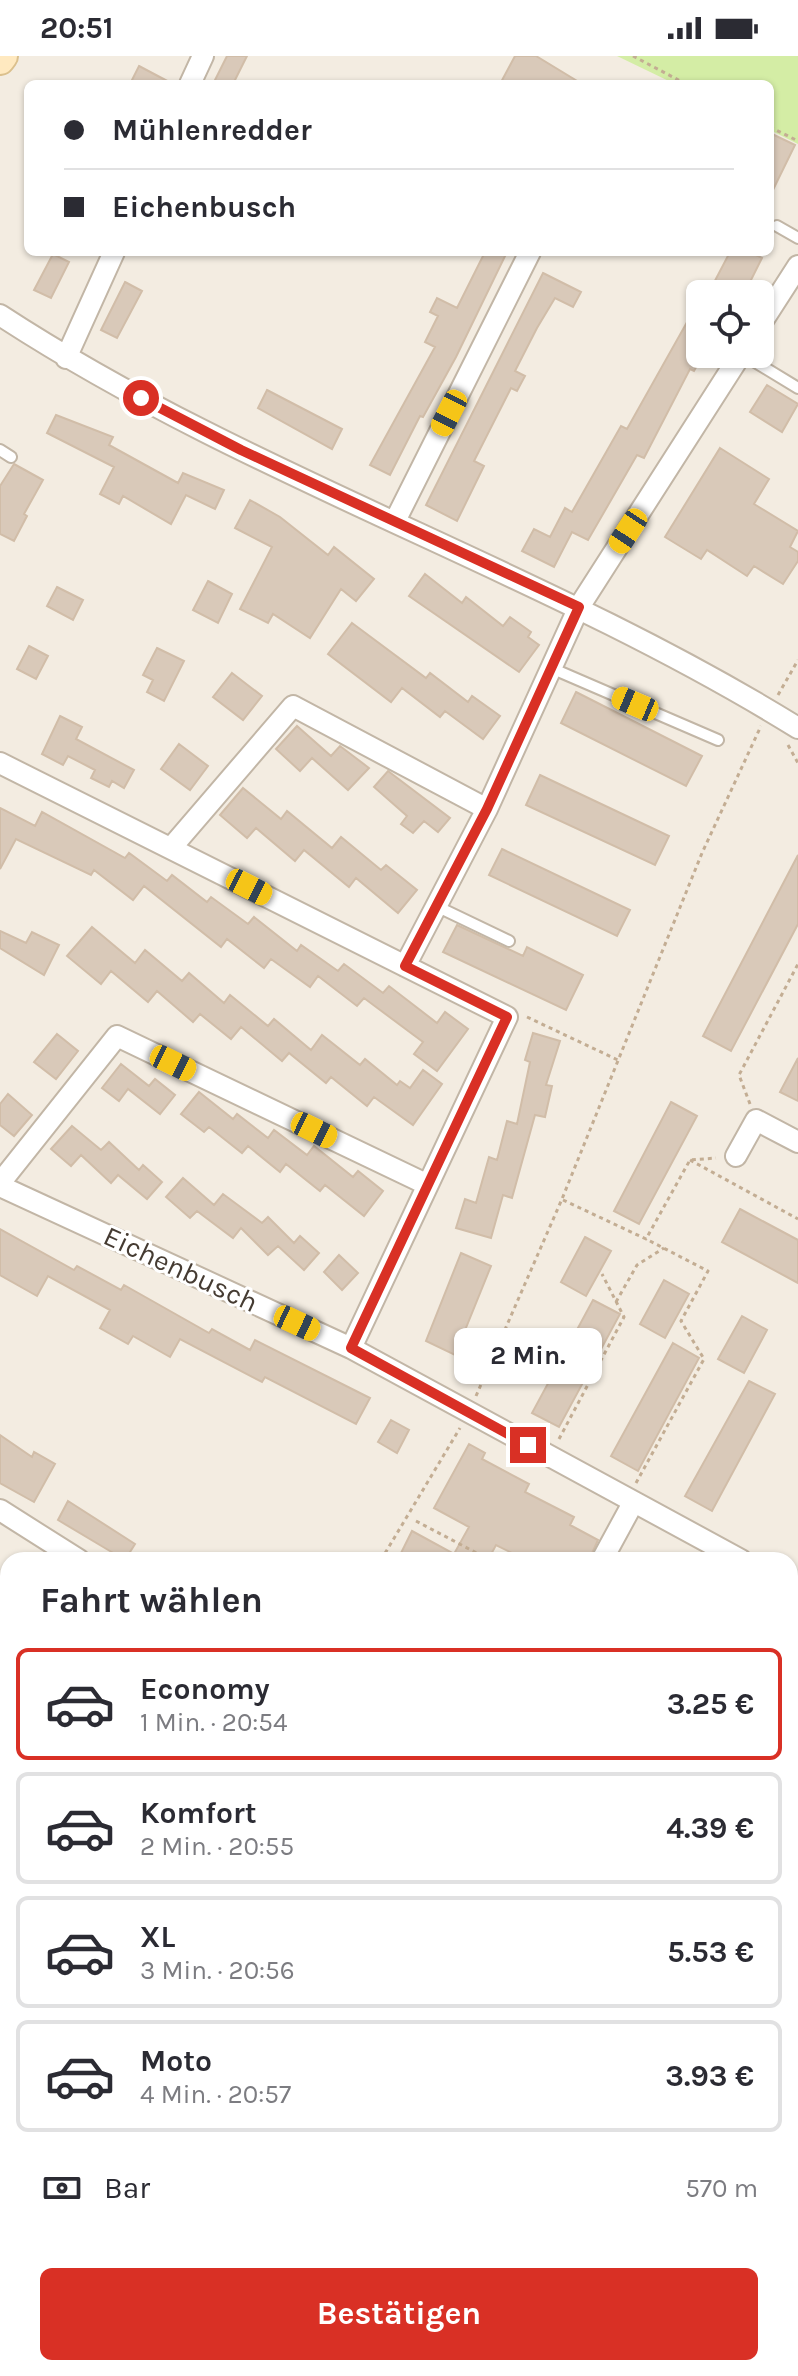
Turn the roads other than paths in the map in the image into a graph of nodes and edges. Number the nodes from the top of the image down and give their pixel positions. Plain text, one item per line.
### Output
1 (203, 56) edge
2 (192, 80) edge
3 (777, 226) dead end
4 (798, 238) edge
5 (112, 256) edge
6 (528, 256) edge
7 (798, 266) edge
8 (774, 303) edge
9 (0, 315) edge
10 (66, 358) junction
11 (733, 368) edge
12 (765, 368) edge
13 (798, 388) edge
14 (0, 450) edge
15 (11, 457) dead end
16 (395, 521) junction
17 (579, 607) junction
18 (551, 668) junction
19 (798, 728) edge
20 (718, 740) dead end
21 (0, 763) edge
22 (487, 809) junction
23 (171, 848) junction
24 (436, 906) junction
25 (509, 941) dead end
26 (405, 966) junction
27 (798, 1142) edge
28 (736, 1156) road end
29 (0, 1184) edge
30 (426, 1184) junction
31 (351, 1348) junction
32 (630, 1502) junction
33 (0, 1510) edge
34 (66, 1552) edge
35 (606, 1552) edge
36 (726, 1552) edge

1 - 2 street
3 - 4 lane
5 - 10 street
6 - 16 street
7 - 8 street
9 - 10 street
10 - 16 street
11 - 17 street
12 - 13 lane
14 - 15 lane
16 - 17 street
17 - 18 street
17 - 19 street
18 - 20 lane
18 - 22 street
21 - 23 street
22 - 23 street
22 - 24 street
23 - 26 street
24 - 25 lane
24 - 26 street
26 - 30 street
27 - 28 street
29 - 30 street
29 - 31 street, Eichenbusch
30 - 31 street
31 - 32 street, Eichenbusch
32 - 35 street
32 - 36 street, Eichenbusch
33 - 34 street

